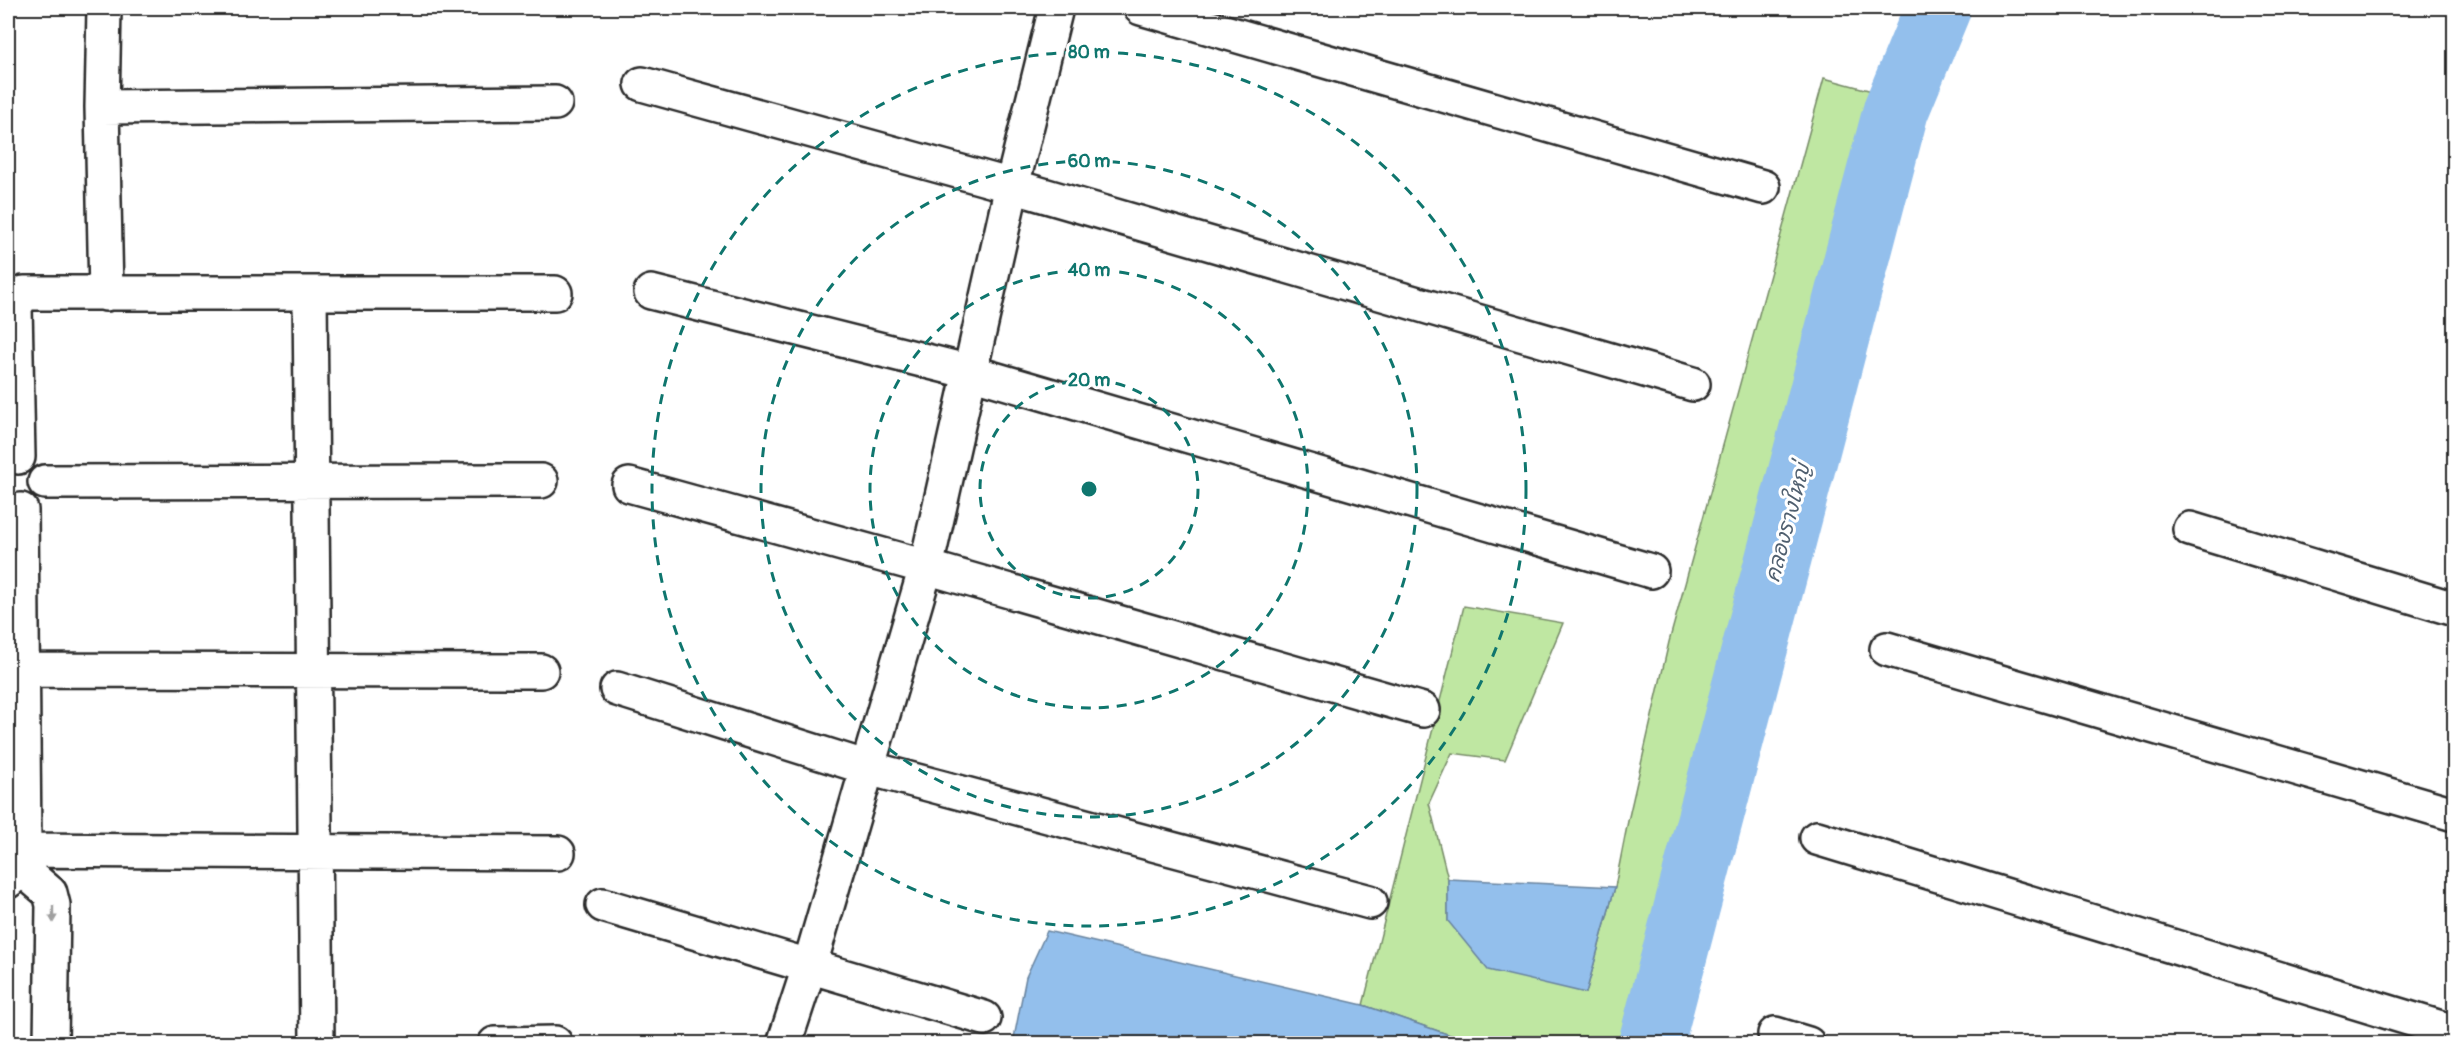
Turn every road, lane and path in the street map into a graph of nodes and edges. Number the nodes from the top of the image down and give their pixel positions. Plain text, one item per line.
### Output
1 (104, 8) edge
2 (1056, 8) edge
3 (1141, 8) edge
4 (642, 84) dead end
5 (555, 103) dead end
6 (102, 107) junction
7 (1012, 186) junction
8 (1763, 187) dead end
9 (651, 292) dead end
10 (555, 293) dead end
11 (106, 294) junction
12 (310, 294) junction
13 (13, 298) edge
14 (970, 372) junction
15 (1693, 384) dead end
16 (13, 458) edge
17 (310, 481) junction
18 (541, 481) dead end
19 (45, 482) junction
20 (629, 485) dead end
21 (14, 508) edge
22 (2190, 529) dead end
23 (926, 567) junction
24 (1651, 571) dead end
25 (2454, 609) edge
26 (1887, 649) dead end
27 (15, 670) edge
28 (312, 670) junction
29 (541, 671) dead end
30 (616, 689) dead end
31 (1423, 710) dead end
32 (868, 768) junction
33 (2454, 814) edge
34 (1817, 838) dead end
35 (314, 852) junction
36 (558, 853) dead end
37 (15, 862) edge
38 (1370, 902) dead end
39 (603, 905) dead end
40 (809, 968) junction
41 (984, 1018) dead end
42 (2454, 1032) edge
43 (1775, 1034) dead end
44 (555, 1042) edge
45 (51, 1044) edge
46 (317, 1044) edge
47 (495, 1044) edge
48 (784, 1044) edge
49 (1808, 1044) edge

1 - 6 street
2 - 7 street
3 - 8 street
4 - 7 street
5 - 6 street
6 - 11 street
7 - 14 street
7 - 15 street
9 - 14 street
10 - 12 street
11 - 12 street
11 - 13 street
12 - 17 street
13 - 16 street
14 - 23 street
14 - 24 street
16 - 19 street
17 - 18 street
17 - 19 street
17 - 28 street
19 - 21 street
20 - 23 street
21 - 27 street
22 - 25 street
23 - 31 street
23 - 32 street
26 - 33 street
27 - 28 street
27 - 37 street
28 - 29 street
28 - 35 street
30 - 32 street
32 - 38 street
32 - 40 street
34 - 42 street
35 - 36 street
35 - 37 street
35 - 46 street
37 -> 45 street
39 - 40 street
40 - 41 street
40 - 48 street
43 - 49 street
44 - 47 street

